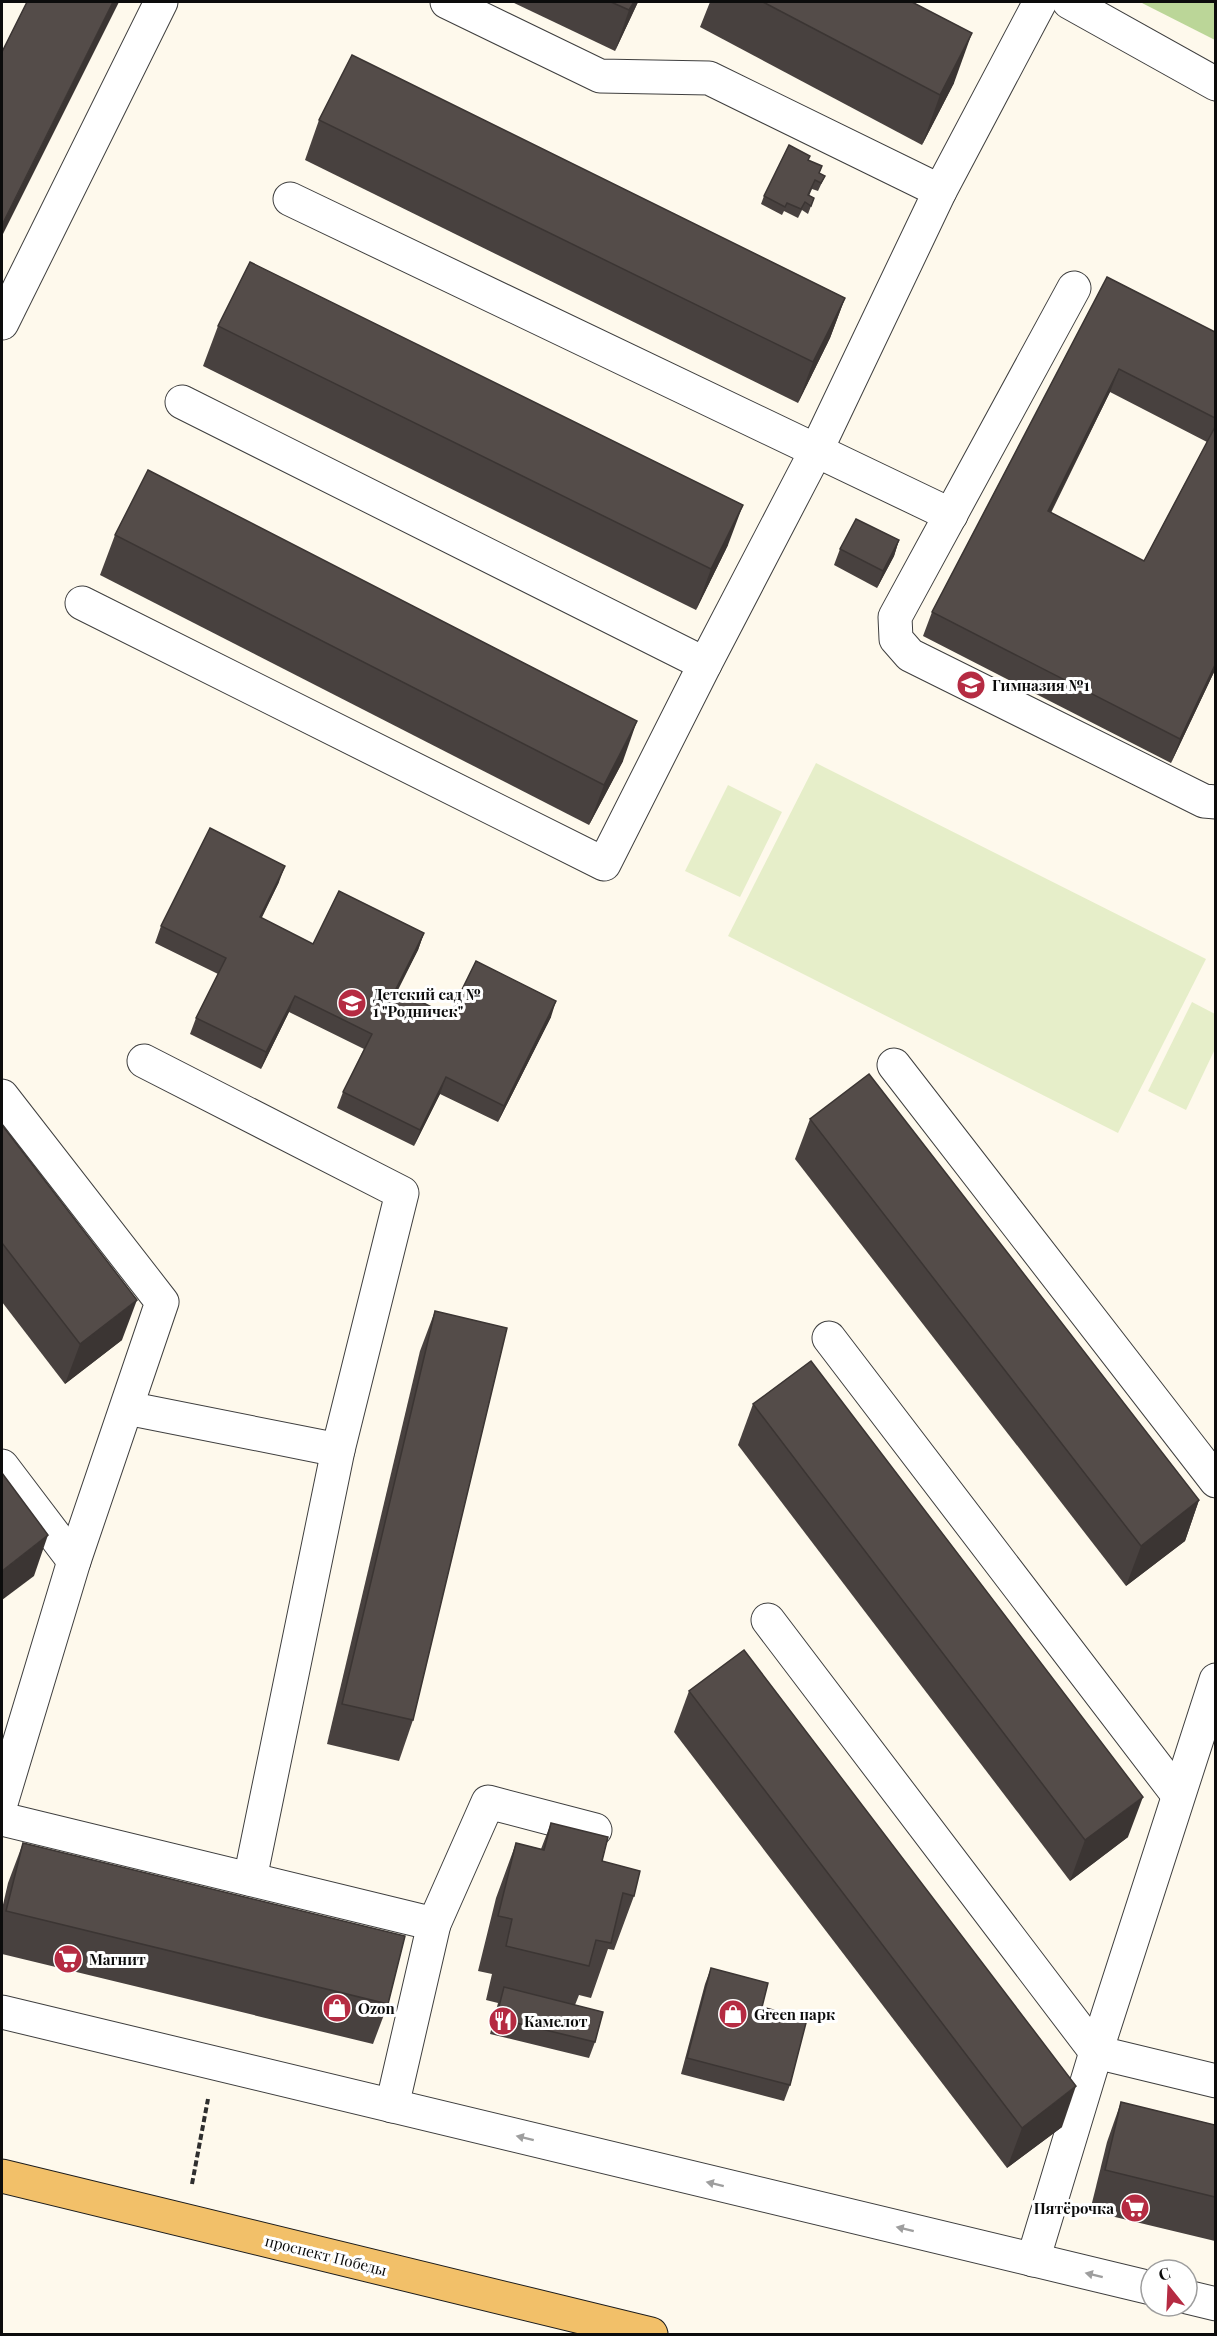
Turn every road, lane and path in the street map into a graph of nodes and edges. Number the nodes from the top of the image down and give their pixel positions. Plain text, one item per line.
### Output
1 (161, 2) edge
2 (447, 2) edge
3 (1040, 2) edge
4 (1069, 2) edge
5 (1215, 84) edge
6 (940, 191) junction
7 (290, 200) dead end
8 (1074, 288) dead end
9 (2, 323) edge
10 (182, 402) dead end
11 (816, 451) junction
12 (951, 515) junction
13 (82, 603) dead end
14 (705, 664) junction
15 (1215, 802) edge
16 (144, 1061) dead end
17 (894, 1065) dead end
18 (2, 1096) edge
19 (829, 1338) dead end
20 (127, 1408) junction
21 (338, 1450) junction
22 (2, 1466) edge
23 (1215, 1481) edge
24 (74, 1561) junction
25 (768, 1620) dead end
26 (1215, 1680) edge
27 (1178, 1795) junction
28 (2, 1800) edge
29 (2, 1819) edge
30 (595, 1830) dead end
31 (250, 1879) junction
32 (434, 1924) junction
33 (2, 2012) edge
34 (1096, 2052) junction
35 (1215, 2081) edge
36 (210, 2090) dead end
37 (392, 2106) junction
38 (2, 2176) edge
39 (192, 2184) dead end
40 (1033, 2260) junction
41 (1139, 2285) edge
42 (1199, 2300) edge
43 (1215, 2304) edge
44 (651, 2334) edge

1 - 9 street
2 - 6 street
3 - 6 street
4 - 5 street
6 - 11 street
7 - 11 street
8 - 12 street
10 - 14 street
11 - 12 street
11 - 14 street
12 - 15 street
13 - 14 street
16 - 21 street
17 - 23 street
18 - 20 street
19 - 27 street
20 - 21 street
20 - 24 street
21 - 31 street
22 - 24 street
24 - 28 street
25 - 34 street
26 - 27 street
27 - 34 street
29 - 31 street
30 - 32 street
31 - 32 street
32 - 37 street
33 - 37 street
34 - 35 street
34 - 40 street
36 - 39 path
40 -> 37 street
38 - 44 main road, проспект Победы
41 -> 40 street
42 - 43 street

